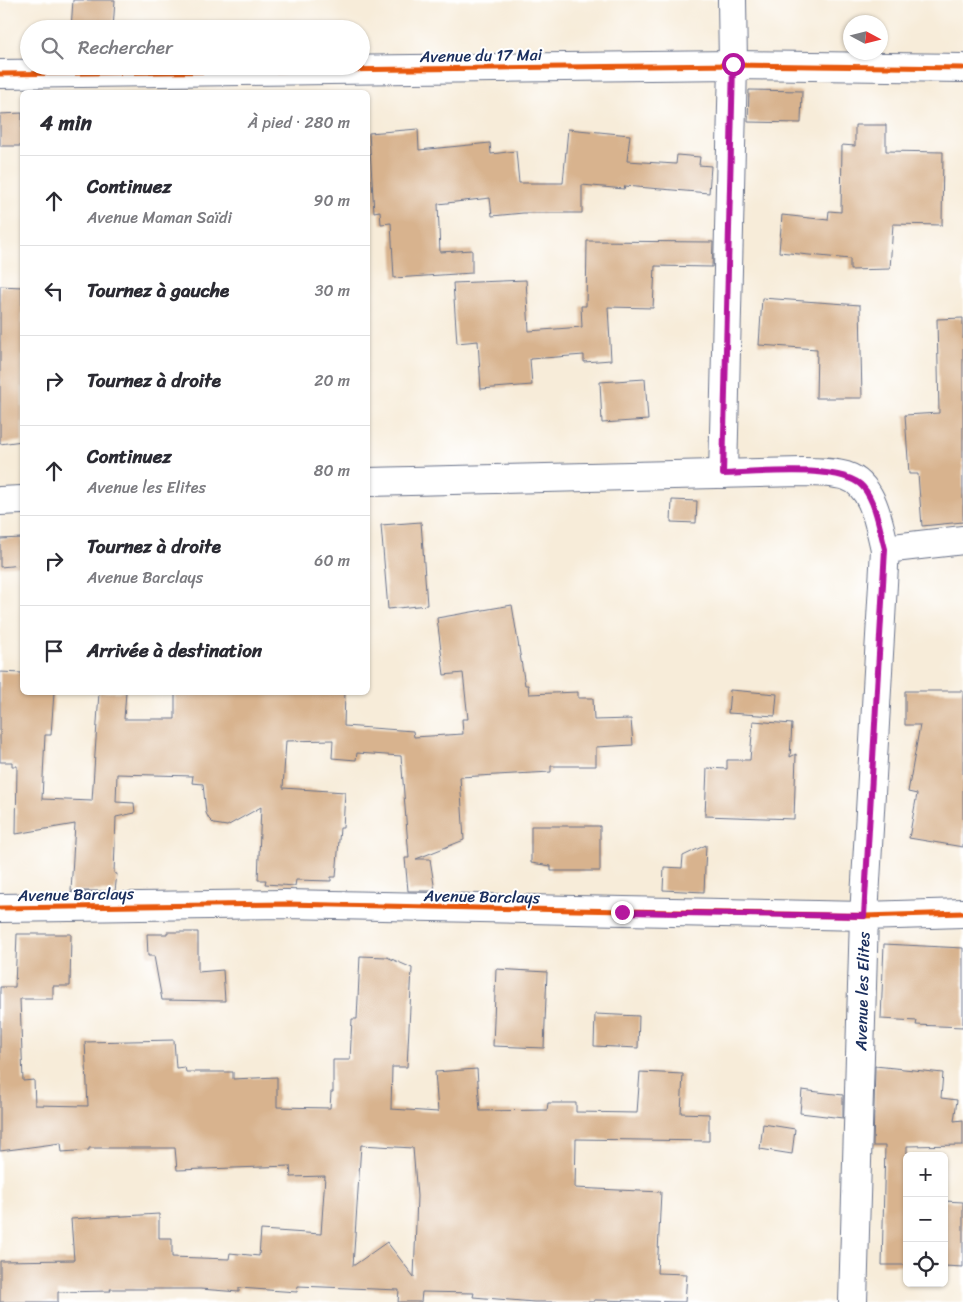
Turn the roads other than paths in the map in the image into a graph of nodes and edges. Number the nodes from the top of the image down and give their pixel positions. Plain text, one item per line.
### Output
1 (732, 0) edge
2 (733, 64) junction
3 (963, 68) edge
4 (370, 69) edge
5 (0, 74) edge
6 (20, 74) edge
7 (723, 474) junction
8 (370, 482) edge
9 (20, 500) edge
10 (0, 501) edge
11 (963, 540) edge
12 (885, 549) junction
13 (0, 908) edge
14 (963, 913) edge
15 (864, 916) junction
16 (853, 1302) edge

1 - 2 street
2 - 3 street, Avenue du 17 Mai
2 - 4 street, Avenue du 17 Mai
2 - 7 street
5 - 6 street, Avenue du 17 Mai
7 - 8 street, Avenue les Elites
7 - 12 street, Avenue les Elites
9 - 10 street
11 - 12 street
12 - 15 street, Avenue les Elites
13 - 15 street, Avenue Barclays
14 - 15 street, Avenue Barclays
15 - 16 street, Avenue les Elites

